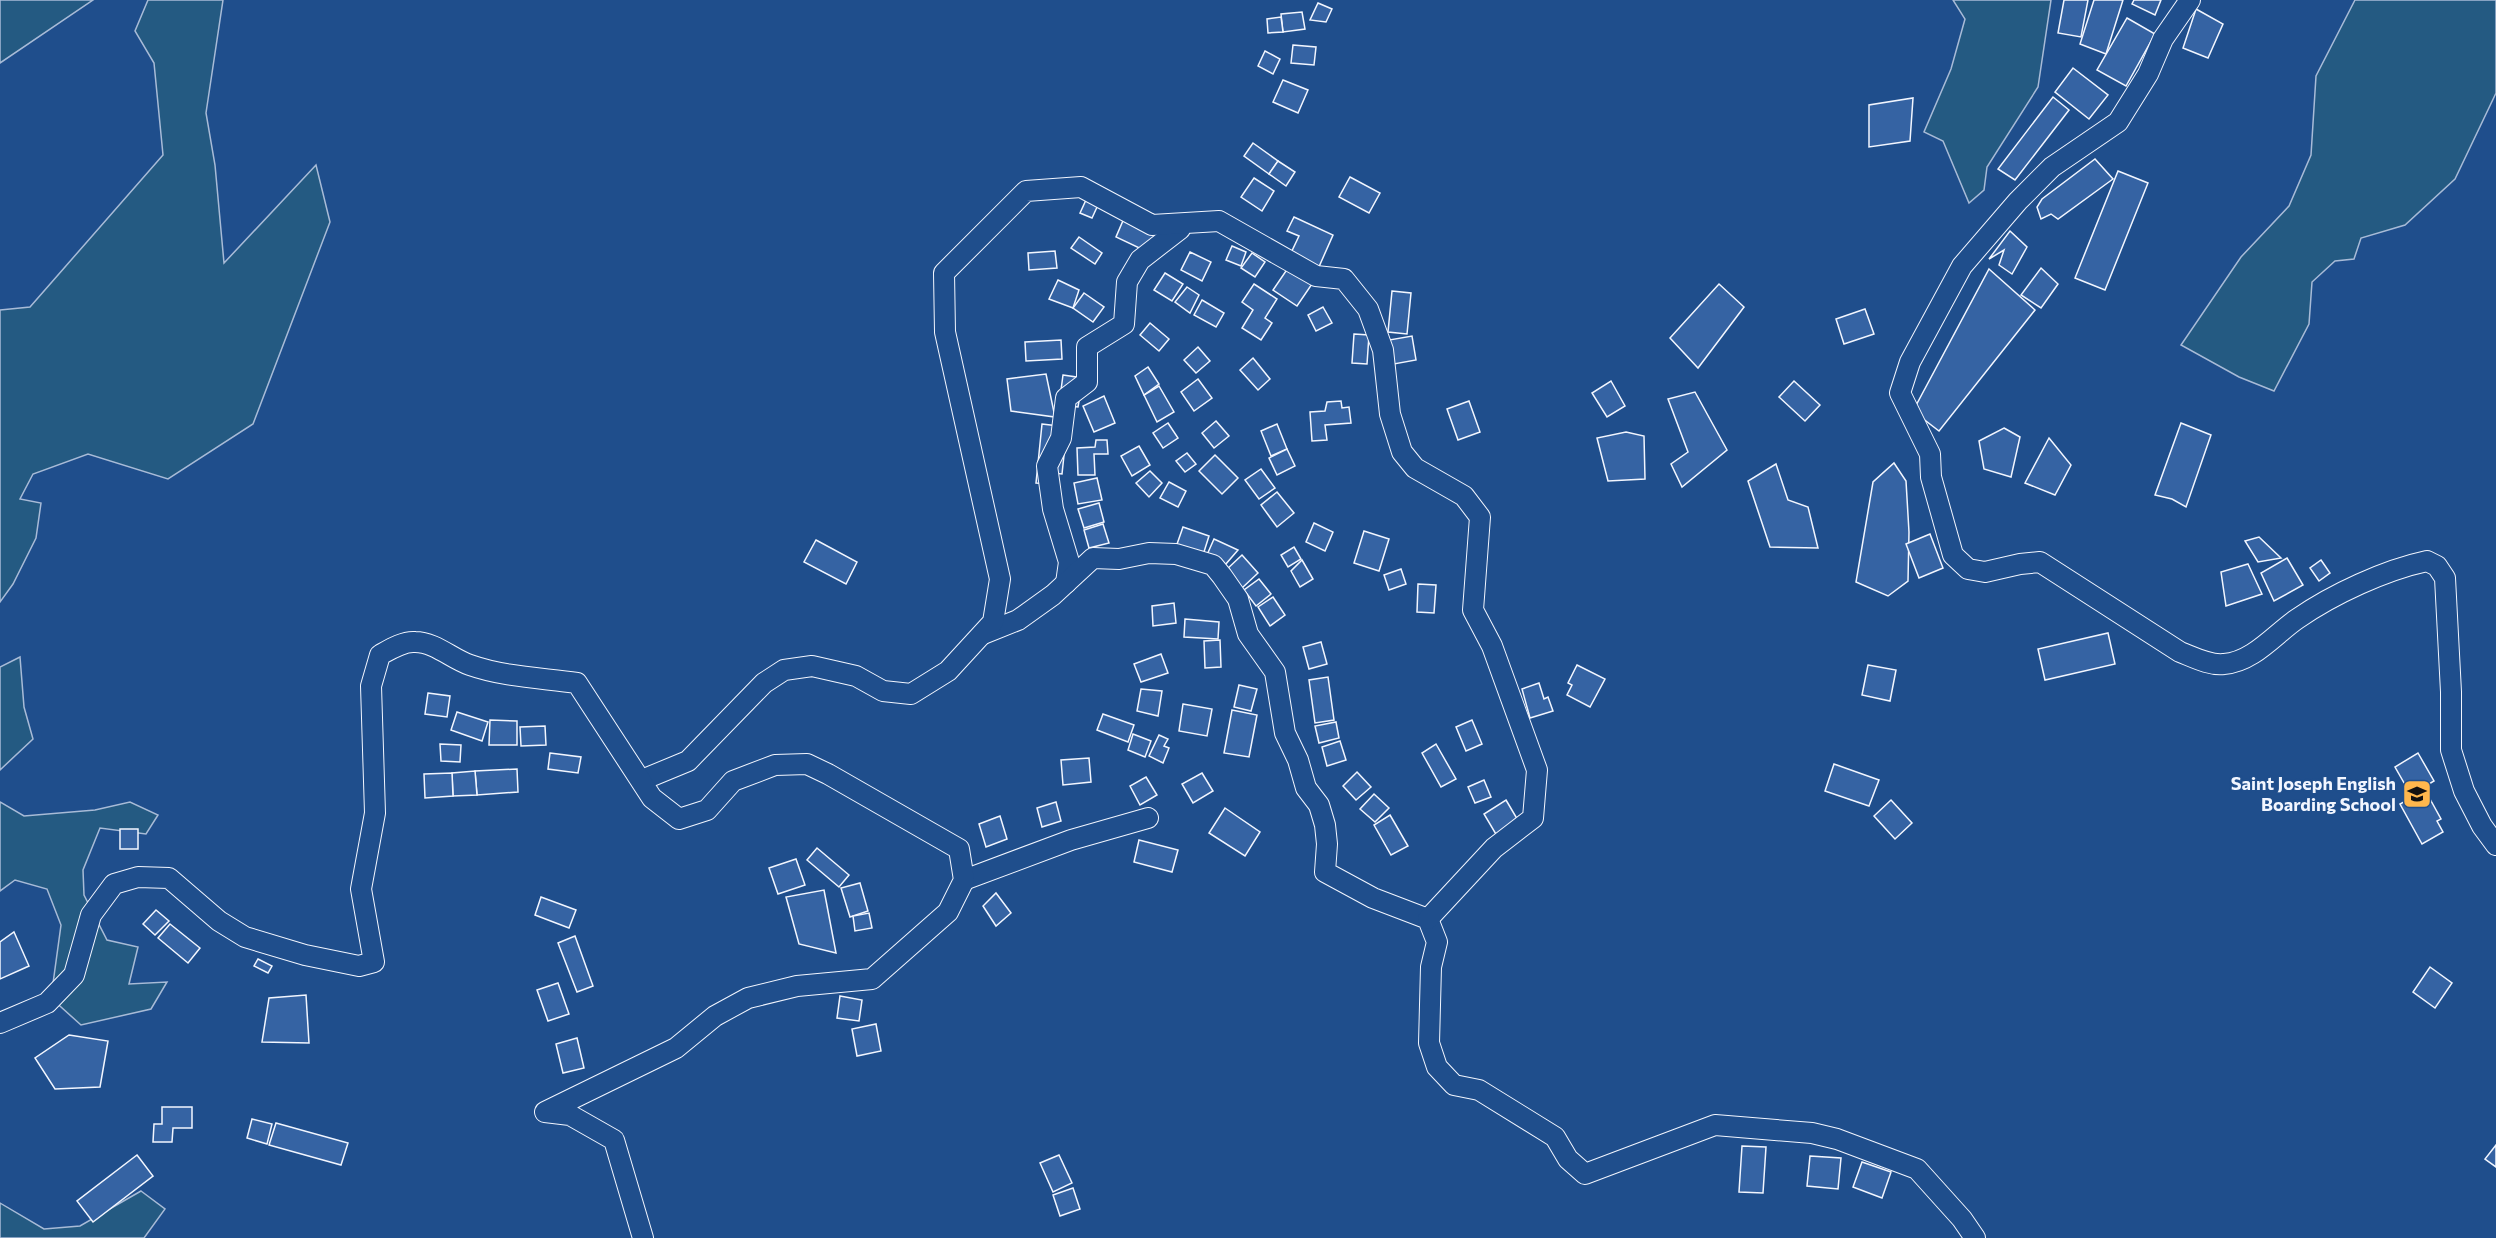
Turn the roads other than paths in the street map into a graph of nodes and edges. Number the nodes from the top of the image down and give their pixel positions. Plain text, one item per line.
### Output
1 (2190, 0) edge
2 (1180, 229) dead end
3 (1066, 583) junction
4 (981, 635) junction
5 (642, 780) junction
6 (1149, 818) dead end
7 (2496, 845) edge
8 (964, 880) junction
9 (1428, 919) junction
10 (0, 1023) edge
11 (643, 1238) edge
12 (1974, 1238) edge

1 - 7 street
2 - 3 street
3 - 4 street
3 - 9 street
4 - 5 street
4 - 9 street
5 - 8 street
5 - 10 street
6 - 8 street
8 - 11 street
9 - 12 street

